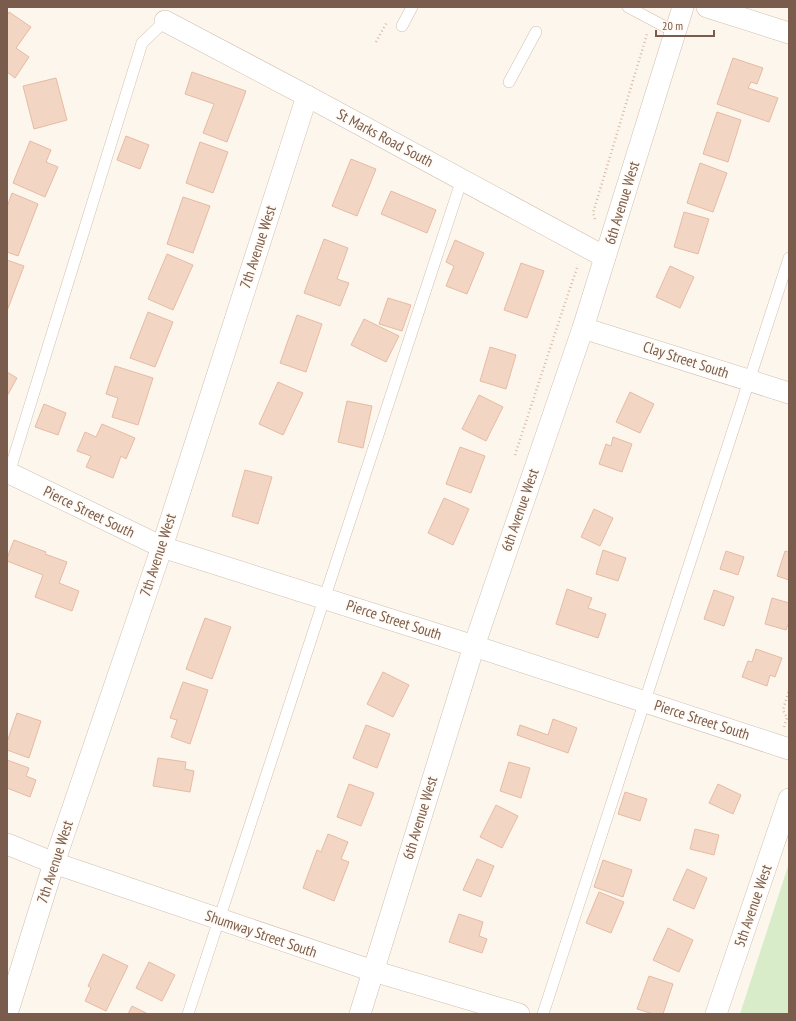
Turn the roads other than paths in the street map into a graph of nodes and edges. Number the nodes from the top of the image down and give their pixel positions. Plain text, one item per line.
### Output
1 (412, 7) edge
2 (628, 7) edge
3 (683, 7) edge
4 (707, 7) edge
5 (165, 21) joint
6 (402, 26) dead end
7 (536, 32) dead end
8 (675, 32) junction
9 (789, 33) edge
10 (509, 82) dead end
11 (307, 96) junction
12 (462, 179) junction
13 (605, 257) junction
14 (789, 258) edge
15 (582, 328) junction
16 (750, 381) junction
17 (789, 393) edge
18 (8, 473) edge
19 (162, 547) junction
20 (325, 598) junction
21 (474, 646) junction
22 (645, 702) junction
23 (789, 749) edge
24 (789, 799) edge
25 (7, 844) edge
26 (54, 863) junction
27 (218, 919) junction
28 (373, 972) junction
29 (7, 1014) edge
30 (188, 1014) edge
31 (360, 1014) edge
32 (519, 1014) edge
33 (543, 1014) edge
34 (716, 1014) edge

1 - 6 lane
2 - 8 lane
3 - 8 street, 6th Avenue West
4 - 9 street
5 - 11 street, St Marks Road South
5 - 18 lane
7 - 10 lane
8 - 13 street, 6th Avenue West
11 - 12 street, St Marks Road South
11 - 19 street, 7th Avenue West
12 - 13 street, St Marks Road South
12 - 20 lane
13 - 15 street, 6th Avenue West
14 - 16 lane
15 - 16 street, Clay Street South
15 - 21 street, 6th Avenue West
16 - 17 street, Clay Street South
16 - 22 lane
18 - 19 street, Pierce Street South
19 - 20 street, Pierce Street South
19 - 26 street, 7th Avenue West
20 - 21 street, Pierce Street South
20 - 27 lane
21 - 22 street, Pierce Street South
21 - 28 street, 6th Avenue West
22 - 23 street, Pierce Street South
22 - 33 lane
24 - 34 street, 5th Avenue West
25 - 26 street, Shumway Street South
26 - 27 street, Shumway Street South
26 - 29 street, 7th Avenue West
27 - 28 street, Shumway Street South
27 - 30 lane
28 - 31 street, 6th Avenue West
28 - 32 street, Shumway Street South

